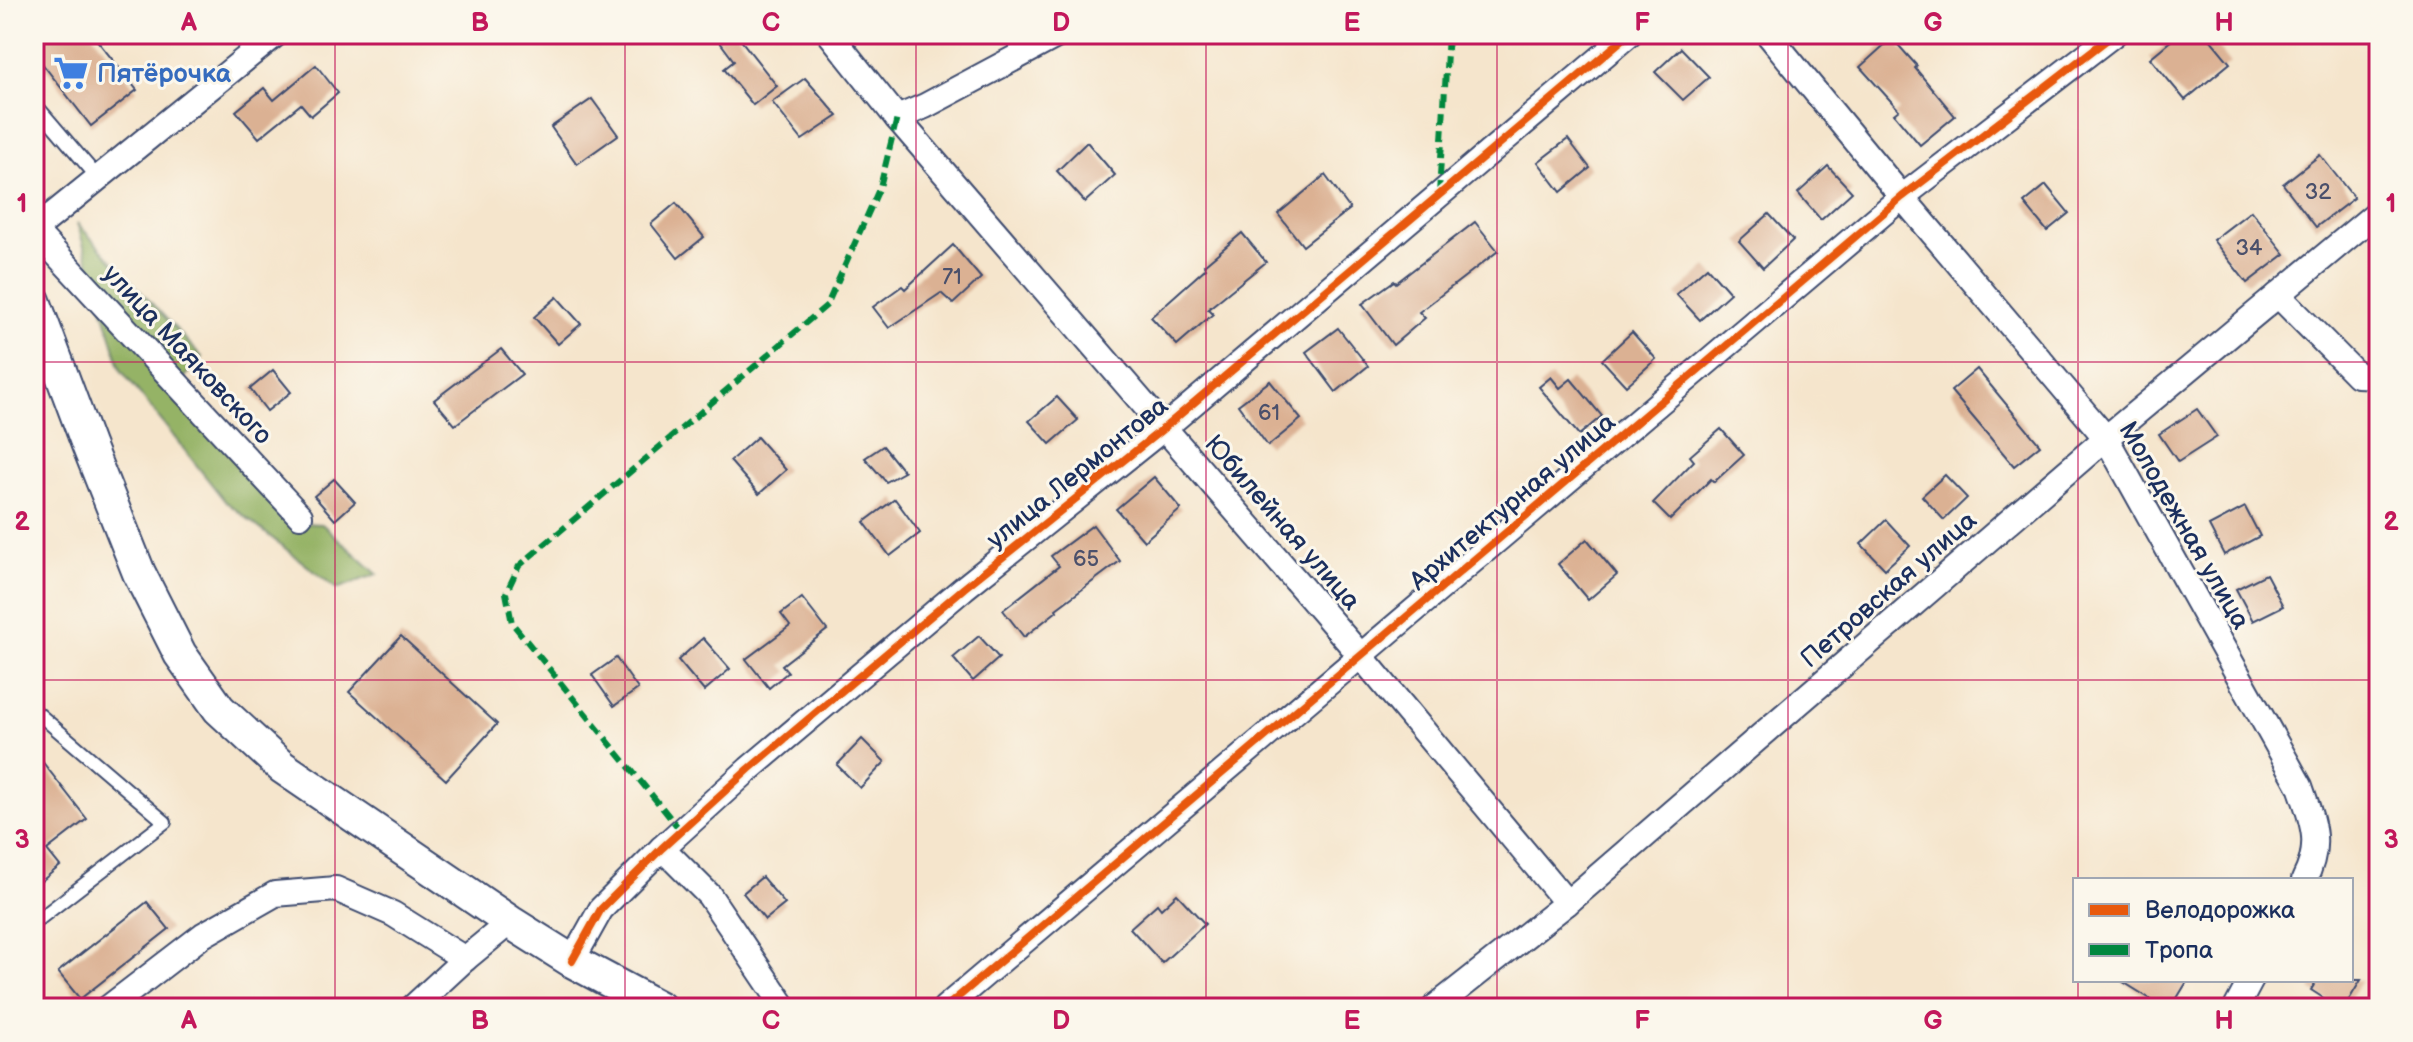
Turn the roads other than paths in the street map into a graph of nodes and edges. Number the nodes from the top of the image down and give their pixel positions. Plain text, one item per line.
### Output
1 (276, 34) edge
2 (830, 34) edge
3 (1060, 34) edge
4 (1629, 34) edge
5 (1768, 34) edge
6 (2114, 34) edge
7 (34, 103) edge
8 (897, 118) junction
9 (98, 178) junction
10 (1902, 197) junction
11 (2379, 211) edge
12 (34, 230) edge
13 (2278, 295) junction
14 (34, 301) edge
15 (2379, 376) edge
16 (1164, 428) junction
17 (2106, 438) junction
18 (300, 516) dead end
19 (1360, 655) junction
20 (34, 710) edge
21 (662, 848) junction
22 (2305, 878) edge
23 (1567, 903) junction
24 (510, 922) junction
25 (34, 923) edge
26 (465, 959) junction
27 (572, 961) junction
28 (2250, 982) edge
29 (108, 1008) edge
30 (412, 1008) edge
31 (660, 1008) edge
32 (785, 1008) edge
33 (945, 1008) edge
34 (1434, 1008) edge
35 (2236, 1008) edge

1 - 9 street
2 - 8 street, Юбилейная улица
3 - 8 street
4 - 16 street, улица Лермонтова
5 - 10 street, Молодежная улица
6 - 10 street, Архитектурная улица
7 - 9 lane
8 - 16 street, Юбилейная улица
9 - 12 street
10 - 17 street, Молодежная улица
10 - 19 street, Архитектурная улица
11 - 13 street, Петровская улица
12 - 18 street, улица Маяковского
13 - 15 street
13 - 17 street, Петровская улица
14 - 24 street
16 - 19 street, Юбилейная улица
16 - 21 street, улица Лермонтова
17 - 22 street, Молодежная улица
17 - 23 street, Петровская улица
19 - 23 street, Юбилейная улица
19 - 33 street, Архитектурная улица
20 - 25 lane
21 - 27 street, улица Лермонтова
21 - 32 street
23 - 34 street, Петровская улица
24 - 26 street
24 - 27 street
26 - 29 street
26 - 30 street
27 - 31 street
28 - 35 street

